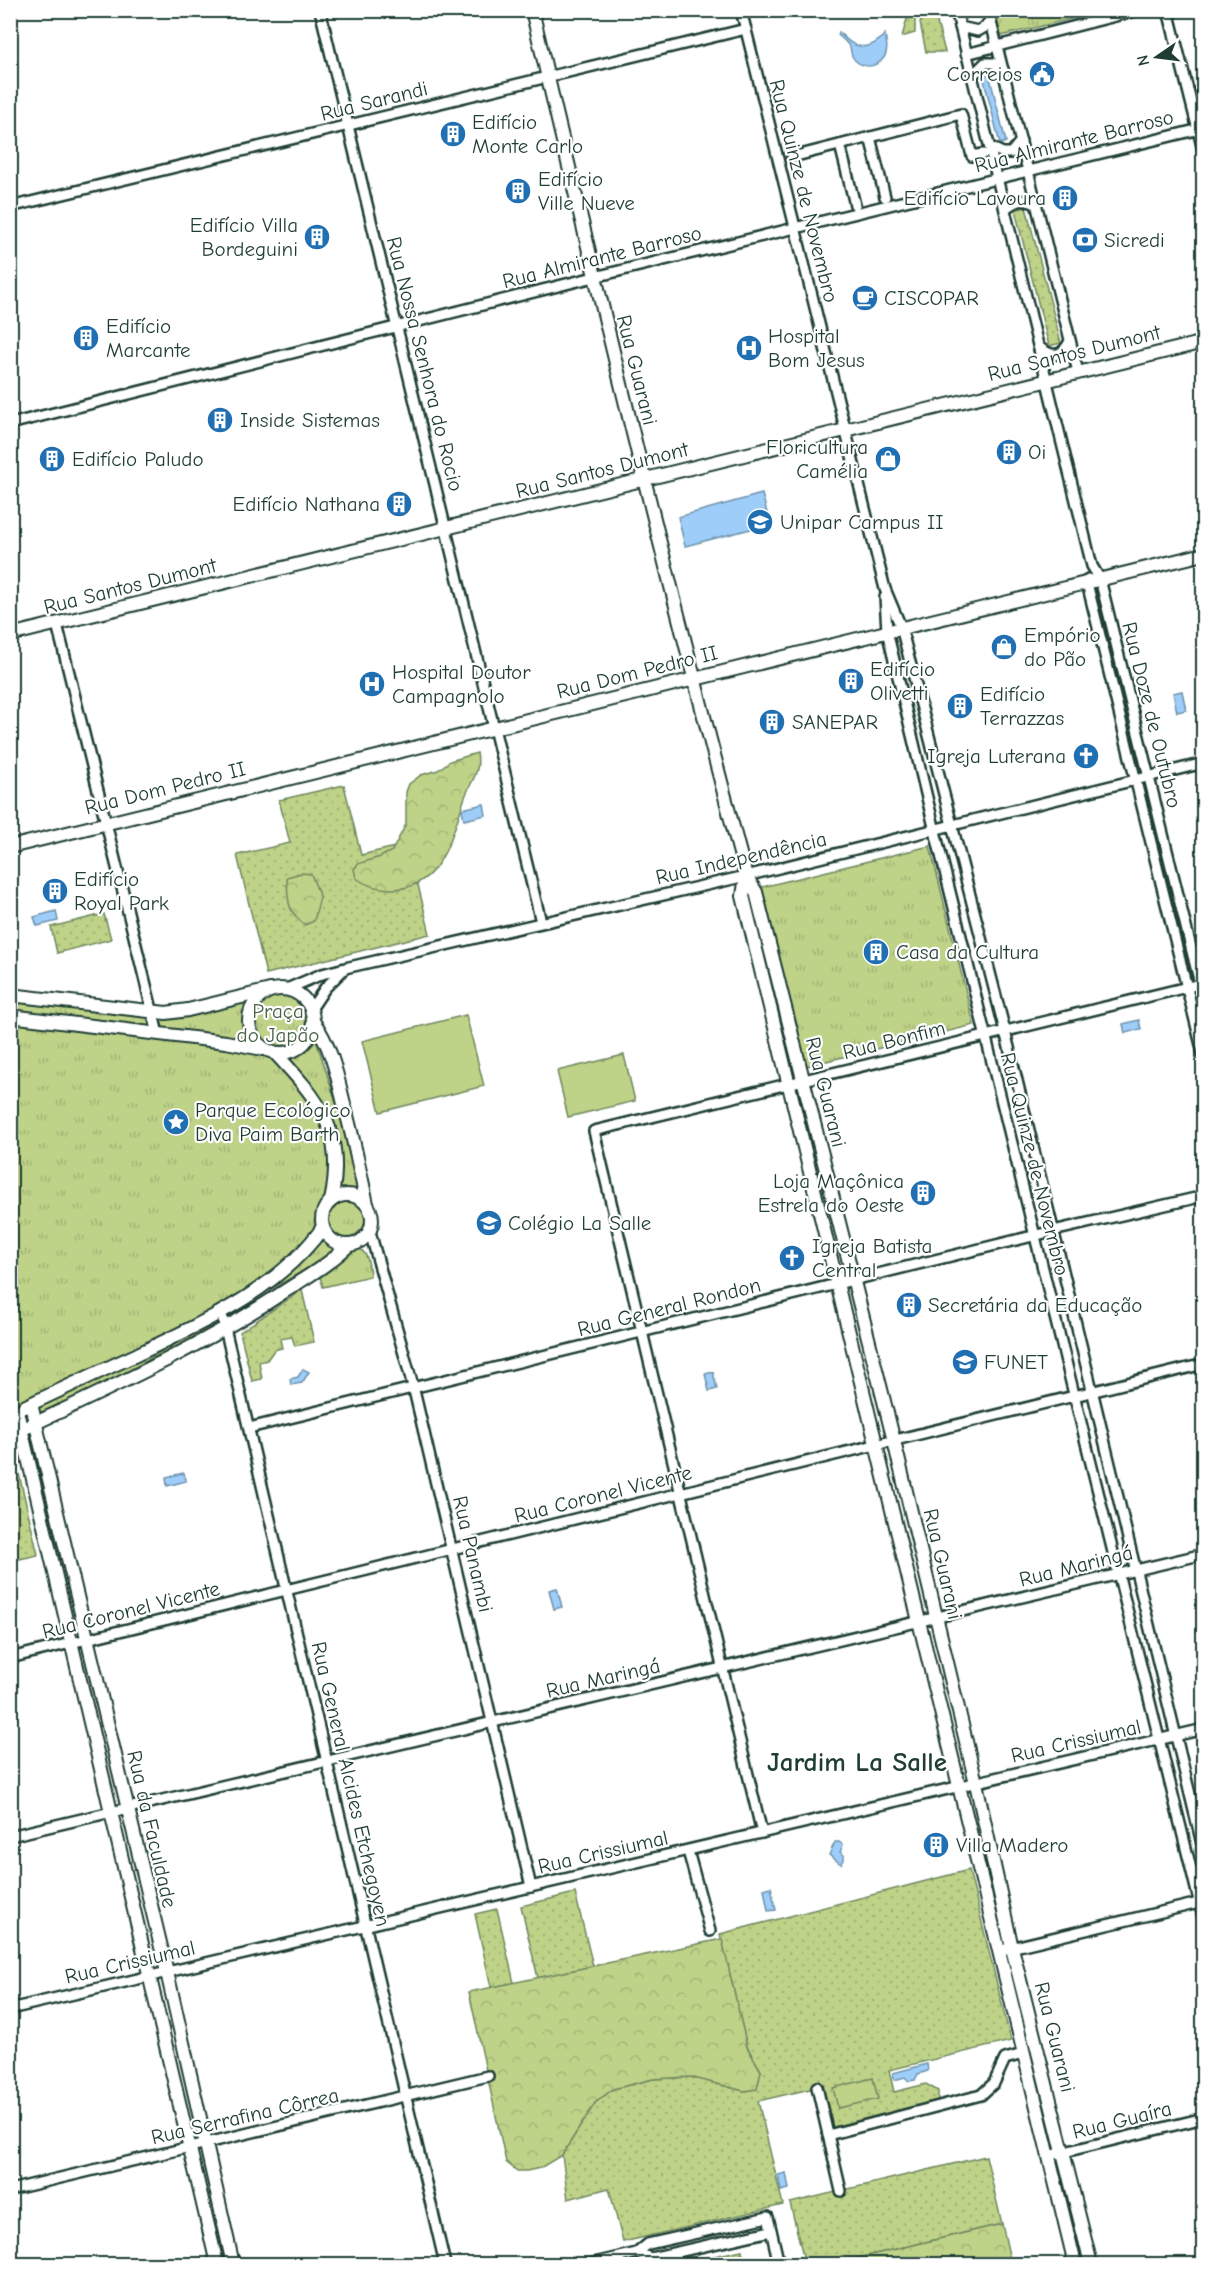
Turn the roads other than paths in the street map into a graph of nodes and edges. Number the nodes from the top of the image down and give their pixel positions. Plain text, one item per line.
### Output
1 (320, 10) edge
2 (532, 10) edge
3 (741, 10) edge
4 (956, 10) edge
5 (1139, 10) edge
6 (1168, 10) edge
7 (990, 15) edge
8 (960, 27) junction
9 (746, 29) junction
10 (998, 47) junction
11 (966, 54) junction
12 (1003, 69) junction
13 (972, 76) junction
14 (548, 77) junction
15 (349, 126) junction
16 (1201, 129) edge
17 (870, 137) junction
18 (1021, 141) junction
19 (840, 145) junction
20 (986, 150) junction
21 (1203, 154) edge
22 (792, 157) dead end
23 (1028, 171) junction
24 (998, 179) junction
25 (885, 198) dead end
26 (1036, 204) junction
27 (855, 205) dead end
28 (10, 207) edge
29 (1005, 209) junction
30 (795, 228) junction
31 (594, 278) junction
32 (398, 327) junction
33 (1070, 341) junction
34 (1203, 342) edge
35 (1039, 347) junction
36 (1078, 372) junction
37 (1047, 380) junction
38 (10, 423) edge
39 (845, 430) junction
40 (644, 480) junction
41 (446, 528) junction
42 (1203, 554) edge
43 (1092, 566) junction
44 (1100, 579) junction
45 (1088, 582) junction
46 (885, 589) junction
47 (57, 624) junction
48 (901, 627) junction
49 (887, 631) junction
50 (10, 635) edge
51 (694, 679) junction
52 (494, 727) junction
53 (1203, 763) edge
54 (1149, 777) junction
55 (1136, 780) junction
56 (105, 823) junction
57 (953, 827) junction
58 (935, 831) junction
59 (10, 847) edge
60 (746, 876) junction
61 (541, 922) junction
62 (345, 968) junction
63 (1202, 984) edge
64 (1186, 988) junction
65 (287, 989) junction
66 (270, 990) junction
67 (10, 995) edge
68 (1203, 1000) edge
69 (152, 1011) junction
70 (312, 1015) junction
71 (10, 1016) edge
72 (1005, 1031) junction
73 (158, 1034) junction
74 (985, 1036) junction
75 (263, 1049) junction
76 (276, 1054) junction
77 (1203, 1057) edge
78 (804, 1080) junction
79 (788, 1084) junction
80 (1203, 1196) edge
81 (331, 1200) junction
82 (367, 1204) junction
83 (323, 1227) junction
84 (1053, 1231) junction
85 (370, 1232) junction
86 (1034, 1236) junction
87 (348, 1246) junction
88 (853, 1280) junction
89 (836, 1284) junction
90 (221, 1311) junction
91 (225, 1329) junction
92 (642, 1332) junction
93 (1203, 1364) edge
94 (413, 1386) junction
95 (1092, 1390) junction
96 (1073, 1395) junction
97 (31, 1404) junction
98 (14, 1412) edge
99 (35, 1424) junction
100 (249, 1428) junction
101 (16, 1433) edge
102 (894, 1441) junction
103 (877, 1445) junction
104 (680, 1493) junction
105 (452, 1550) junction
106 (1203, 1554) edge
107 (1134, 1570) junction
108 (1118, 1574) junction
109 (287, 1590) junction
110 (935, 1618) junction
111 (919, 1622) junction
112 (88, 1639) junction
113 (71, 1643) junction
114 (10, 1658) edge
115 (722, 1669) junction
116 (492, 1723) junction
117 (1203, 1730) edge
118 (1175, 1736) junction
119 (1159, 1740) junction
120 (327, 1762) junction
121 (976, 1783) junction
122 (960, 1786) junction
123 (127, 1808) junction
124 (111, 1812) junction
125 (762, 1833) junction
126 (10, 1836) edge
127 (688, 1851) junction
128 (1203, 1852) edge
129 (531, 1887) junction
130 (1201, 1903) edge
131 (1203, 1921) edge
132 (366, 1926) junction
133 (710, 1931) dead end
134 (1012, 1947) junction
135 (998, 1951) junction
136 (166, 1972) junction
137 (149, 1976) junction
138 (10, 2009) edge
139 (1023, 2054) junction
140 (488, 2076) dead end
141 (817, 2087) dead end
142 (405, 2096) junction
143 (1203, 2118) edge
144 (828, 2134) junction
145 (205, 2144) junction
146 (189, 2147) junction
147 (1063, 2153) junction
148 (1048, 2156) junction
149 (10, 2190) edge
150 (841, 2191) dead end
151 (771, 2231) junction
152 (648, 2244) junction
153 (637, 2253) junction
154 (652, 2261) edge
155 (217, 2265) edge
156 (232, 2265) edge
157 (445, 2265) edge
158 (590, 2265) edge
159 (779, 2265) edge
160 (1075, 2265) edge
161 (1091, 2265) edge

1 - 15 street, Rua Nossa Senhora do Rocio
2 - 14 street, Rua Guarani
3 - 9 street, Rua Quinze de Novembro
4 - 8 street
5 - 10 street
6 - 16 street
7 - 8 street
7 - 10 street
8 - 11 street
9 - 14 street, Rua Sarandi
9 - 30 street, Rua Quinze de Novembro
10 - 11 street
10 - 12 street
11 - 13 street
12 - 13 street
12 - 18 street
13 - 20 street
14 - 15 street, Rua Sarandi
14 - 31 street, Rua Guarani
15 - 28 street, Rua Sarandi
15 - 32 street, Rua Nossa Senhora do Rocio
16 - 21 street
16 - 23 street, Rua Almirante Barroso
17 - 19 street
17 - 20 street
17 - 25 street
18 - 20 street
18 - 23 street
19 - 22 street
19 - 27 street
20 - 24 street
23 - 24 street, Rua Almirante Barroso
23 - 26 street
24 - 29 street
24 - 30 street, Rua Almirante Barroso
26 - 29 street
26 - 33 street
29 - 35 street
30 - 31 street, Rua Almirante Barroso
30 - 39 street, Rua Quinze de Novembro
31 - 32 street, Rua Almirante Barroso
31 - 40 street, Rua Guarani
32 - 38 street, Rua Almirante Barroso
32 - 41 street, Rua Nossa Senhora do Rocio
33 - 35 street
33 - 36 street
34 - 36 street, Rua Santos Dumont
35 - 37 street
36 - 37 street, Rua Santos Dumont
37 - 39 street, Rua Santos Dumont
37 - 43 street
39 - 40 street, Rua Santos Dumont
39 - 46 street, Rua Quinze de Novembro
40 - 41 street, Rua Santos Dumont
40 - 51 street, Rua Guarani
41 - 47 street, Rua Santos Dumont
41 - 52 street, Rua Nossa Senhora do Rocio
42 - 44 street, Rua Dom Pedro II
43 - 44 street, Rua Doze de Outubro
43 - 45 street
44 - 45 street, Rua Dom Pedro II
44 - 54 street, Rua Doze de Outubro
45 - 48 street, Rua Dom Pedro II
45 - 55 street
46 - 48 street, Rua Quinze de Novembro
46 - 49 street, Rua Quinze de Novembro
47 - 50 street, Rua Santos Dumont
47 - 56 street
48 - 49 street, Rua Dom Pedro II
48 - 57 street, Rua Quinze de Novembro
49 - 51 street, Rua Dom Pedro II
49 - 58 street, Rua Quinze de Novembro
51 - 52 street, Rua Dom Pedro II
51 - 60 street, Rua Guarani
52 - 56 street, Rua Dom Pedro II
52 - 61 street, Rua Nossa Senhora do Rocio
53 - 54 street, Rua Independência
54 - 55 street, Rua Independência
54 - 63 street, Rua Doze de Outubro
55 - 57 street, Rua Independência
55 - 64 street
56 - 59 street, Rua Dom Pedro II
56 - 69 street
57 - 58 street, Rua Independência
57 - 72 street, Rua Quinze de Novembro
58 - 60 street, Rua Independência
58 - 74 street, Rua Quinze de Novembro
60 - 61 street, Rua Independência
60 - 78 street, Rua Guarani
60 - 79 street, Rua Guarani
61 - 62 street, Rua Independência
62 - 65 street, Rua Independência
62 - 70 street
63 - 64 street, Rua Bonfim
63 - 68 street, Rua Doze de Outubro
64 - 72 street, Rua Bonfim
64 - 77 street
65 - 66 street
65 - 70 street
66 - 69 street
66 - 75 street
67 - 69 street
69 - 73 street
70 - 76 street
70 - 82 street
71 - 73 street
72 - 74 street, Rua Bonfim
72 - 84 street, Rua Quinze de Novembro
73 - 75 street
74 - 78 street, Rua Bonfim
74 - 86 street, Rua Quinze de Novembro
75 - 76 street
76 - 81 street
78 - 79 street, Rua Bonfim
78 - 88 street, Rua Guarani
79 - 89 street, Rua Guarani
79 - 92 street, Rua Bonfim
80 - 84 street, Rua General Rondon
81 - 82 street
81 - 83 street
82 - 85 street
83 - 87 street
83 - 90 street
84 - 86 street, Rua General Rondon
84 - 95 street, Rua Quinze de Novembro
85 - 87 street
85 - 94 street, Rua Panambi
86 - 88 street, Rua General Rondon
86 - 96 street, Rua Quinze de Novembro
87 - 91 street
88 - 89 street, Rua General Rondon
88 - 102 street, Rua Guarani
89 - 92 street, Rua General Rondon
89 - 103 street, Rua Guarani
90 - 91 street, Rua General Alcides Etchegoyen
90 - 97 street
91 - 99 street
91 - 100 street, Rua General Alcides Etchegoyen
92 - 94 street, Rua General Rondon
92 - 104 street
93 - 95 street, Rua Coronel Vicente
94 - 100 street, Rua General Rondon
94 - 105 street, Rua Panambi
95 - 96 street, Rua Coronel Vicente
95 - 107 street, Rua Quinze de Novembro
96 - 102 street, Rua Coronel Vicente
96 - 108 street, Rua Quinze de Novembro
97 - 98 street
97 - 99 street, Rua da Faculdade
98 - 101 street, Rua da Faculdade
99 - 101 street
99 - 112 street, Rua da Faculdade
100 - 109 street, Rua General Alcides Etchegoyen
101 - 113 street, Rua da Faculdade
102 - 103 street, Rua Coronel Vicente
102 - 110 street, Rua Guarani
103 - 104 street, Rua Coronel Vicente
103 - 111 street, Rua Guarani
104 - 105 street, Rua Coronel Vicente
104 - 115 street
105 - 109 street, Rua Coronel Vicente
105 - 116 street, Rua Panambi
106 - 107 street, Rua Maringá
107 - 108 street, Rua Maringá
107 - 118 street, Rua Quinze de Novembro
108 - 110 street, Rua Maringá
108 - 119 street, Rua Quinze de Novembro
109 - 112 street, Rua Coronel Vicente
109 - 120 street, Rua General Alcides Etchegoyen
110 - 111 street, Rua Maringá
110 - 121 street, Rua Guarani
111 - 115 street, Rua Maringá
111 - 122 street, Rua Guarani
112 - 113 street, Rua Coronel Vicente
112 - 123 street, Rua da Faculdade
113 - 114 street, Rua Coronel Vicente
113 - 124 street, Rua da Faculdade
115 - 116 street, Rua Maringá
115 - 125 street
116 - 120 street, Rua Maringá
116 - 129 street, Rua Panambi
117 - 118 street, Rua Crissiumal
118 - 119 street, Rua Crissiumal
118 - 128 street, Rua Quinze de Novembro
119 - 121 street, Rua Crissiumal
119 - 130 street, Rua Quinze de Novembro
120 - 123 street, Rua Maringá
120 - 132 street, Rua General Alcides Etchegoyen
121 - 122 street, Rua Crissiumal
121 - 134 street, Rua Guarani
122 - 125 street, Rua Crissiumal
122 - 135 street, Rua Guarani
123 - 124 street, Rua Maringá
123 - 136 street, Rua da Faculdade
124 - 126 street, Rua Maringá
124 - 137 street, Rua da Faculdade
125 - 127 street, Rua Crissiumal
127 - 129 street, Rua Crissiumal
127 - 133 street
129 - 132 street, Rua Crissiumal
130 - 131 street, Rua Quinze de Novembro
130 - 134 street
132 - 136 street, Rua Crissiumal
132 - 142 street, Rua General Alcides Etchegoyen
134 - 135 street
134 - 147 street, Rua Guarani
135 - 139 street, Rua Guarani
136 - 137 street, Rua Crissiumal
136 - 145 street, Rua da Faculdade
137 - 138 street, Rua Crissiumal
137 - 146 street, Rua da Faculdade
139 - 144 street
139 - 148 street, Rua Guarani
140 - 142 street, Rua Serrafina Côrrea
141 - 144 street
142 - 145 street, Rua Serrafina Côrrea
142 - 157 street, Rua General Alcides Etchegoyen
143 - 147 street, Rua Guaíra
144 - 150 street
145 - 146 street, Rua Serrafina Côrrea
145 - 156 street, Rua da Faculdade
146 - 149 street, Rua Serrafina Côrrea
146 - 155 street, Rua da Faculdade
147 - 148 street, Rua Guaíra
147 - 161 street, Rua Guarani
148 - 160 street, Rua Guarani
151 - 152 street
151 - 154 street
151 - 159 street
152 - 153 street
152 - 154 street
153 - 154 street
153 - 158 street

